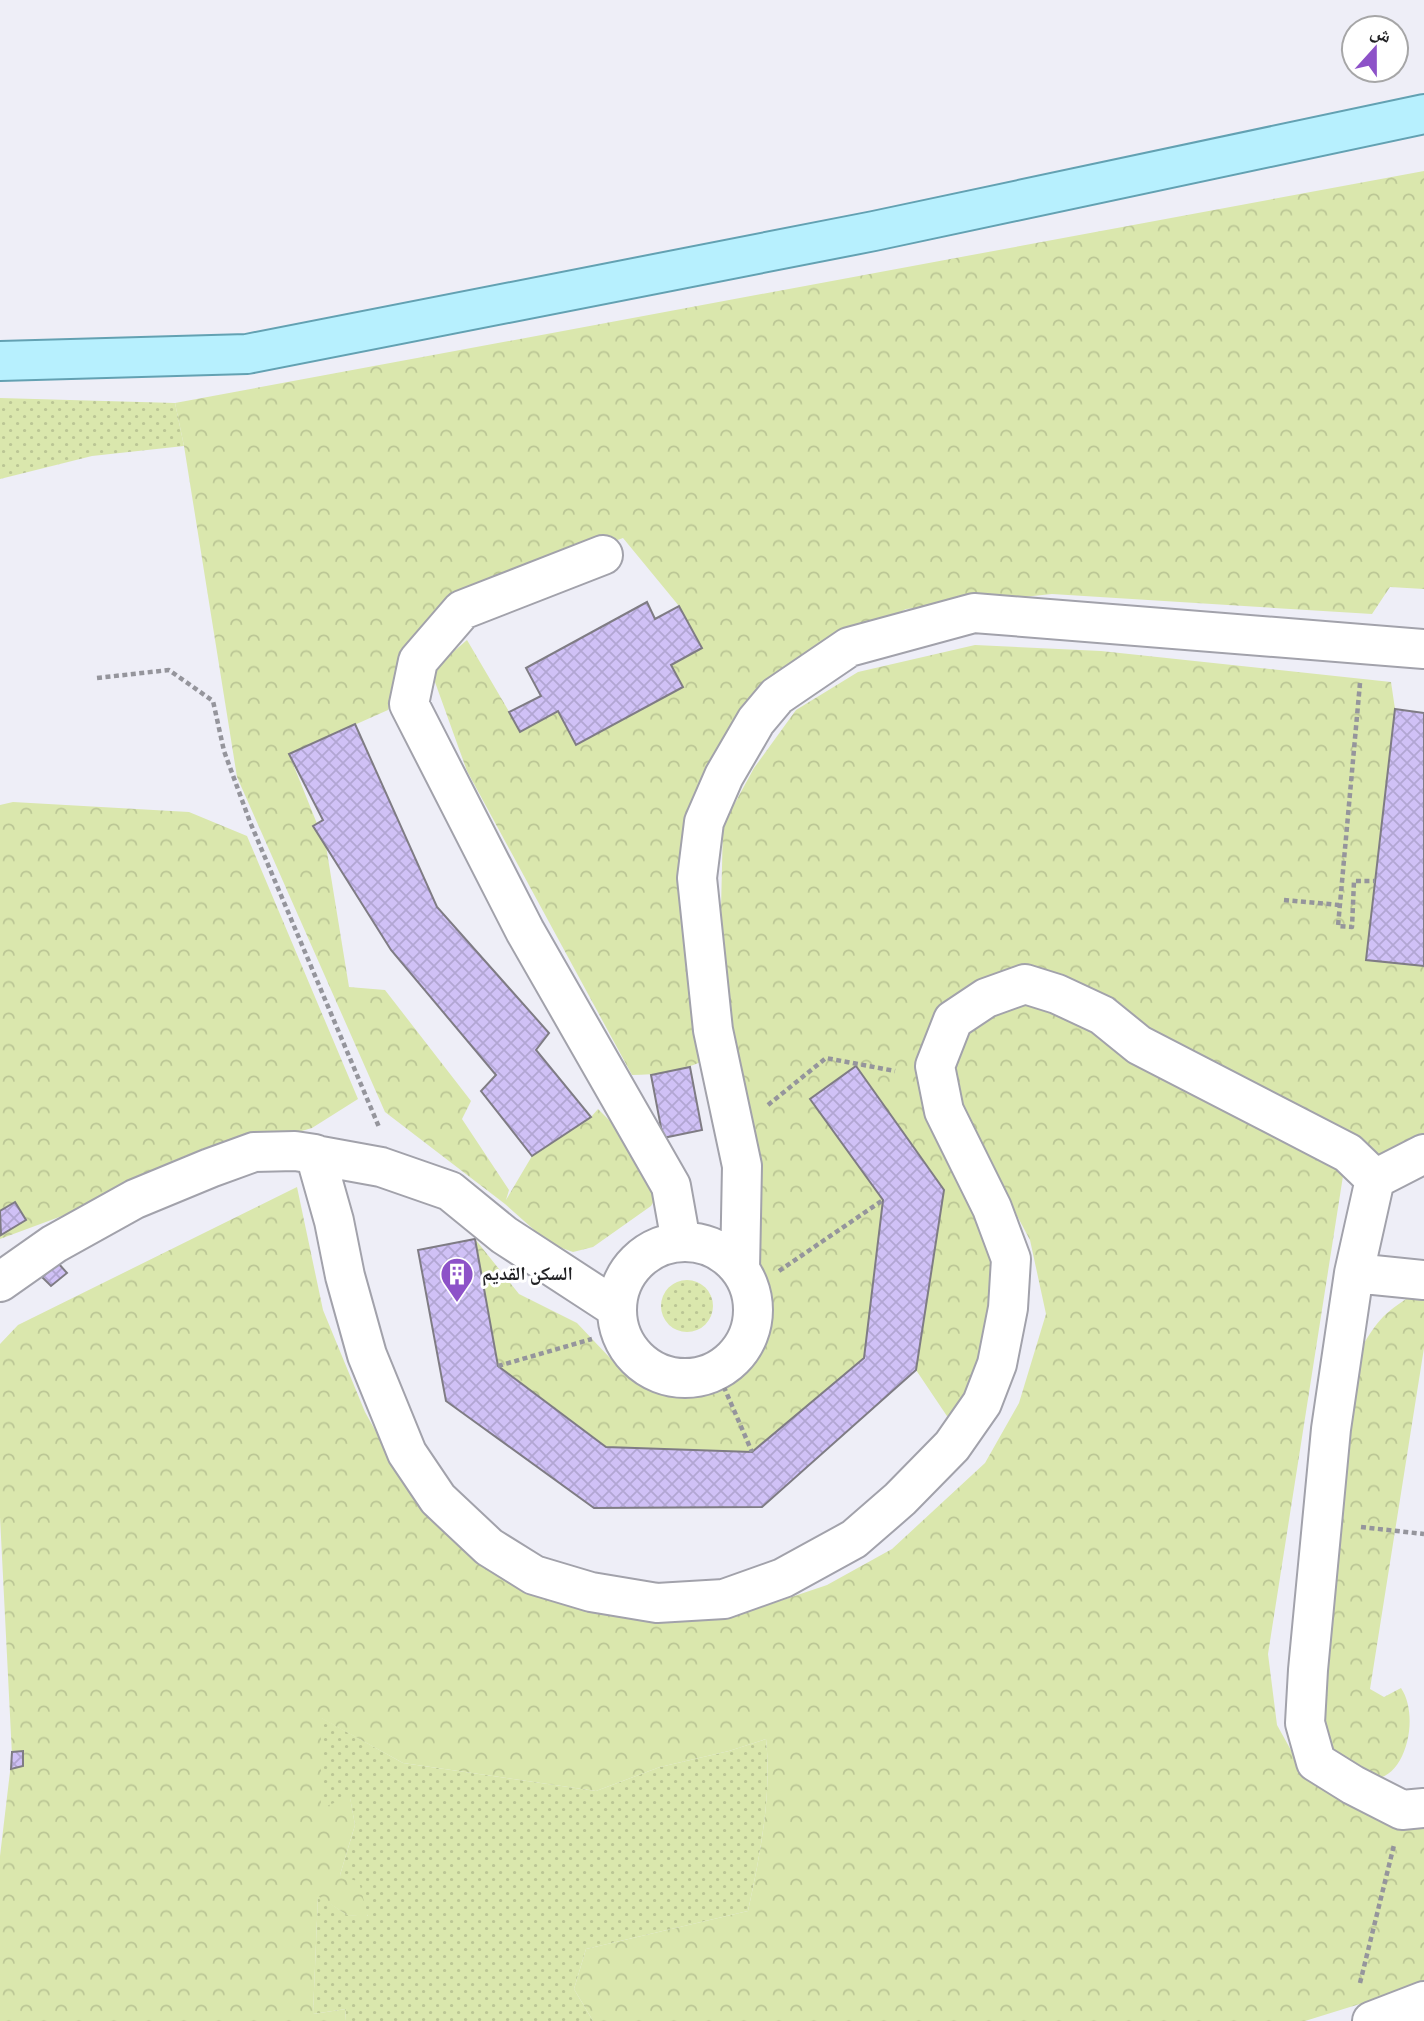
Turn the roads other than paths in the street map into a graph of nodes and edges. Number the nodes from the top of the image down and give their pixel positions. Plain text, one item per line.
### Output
1 (1424, 114) edge
2 (0, 361) edge
3 (603, 555) dead end
4 (1424, 649) edge
5 (1424, 1154) edge
6 (315, 1155) junction
7 (1375, 1179) junction
8 (681, 1242) junction
9 (1353, 1273) junction
10 (745, 1280) junction
11 (1424, 1280) edge
12 (0, 1282) edge
13 (618, 1320) junction
14 (1413, 1809) edge
15 (1424, 2001) edge
16 (1365, 2005) edge

1 - 2 main road
3 - 8 lane
4 - 10 lane
5 - 7 lane
6 - 7 lane
6 - 12 lane
6 - 13 lane
7 - 9 lane
8 - 10 lane
8 - 13 lane
9 - 11 lane
9 - 14 lane
10 - 13 lane
15 - 16 lane

